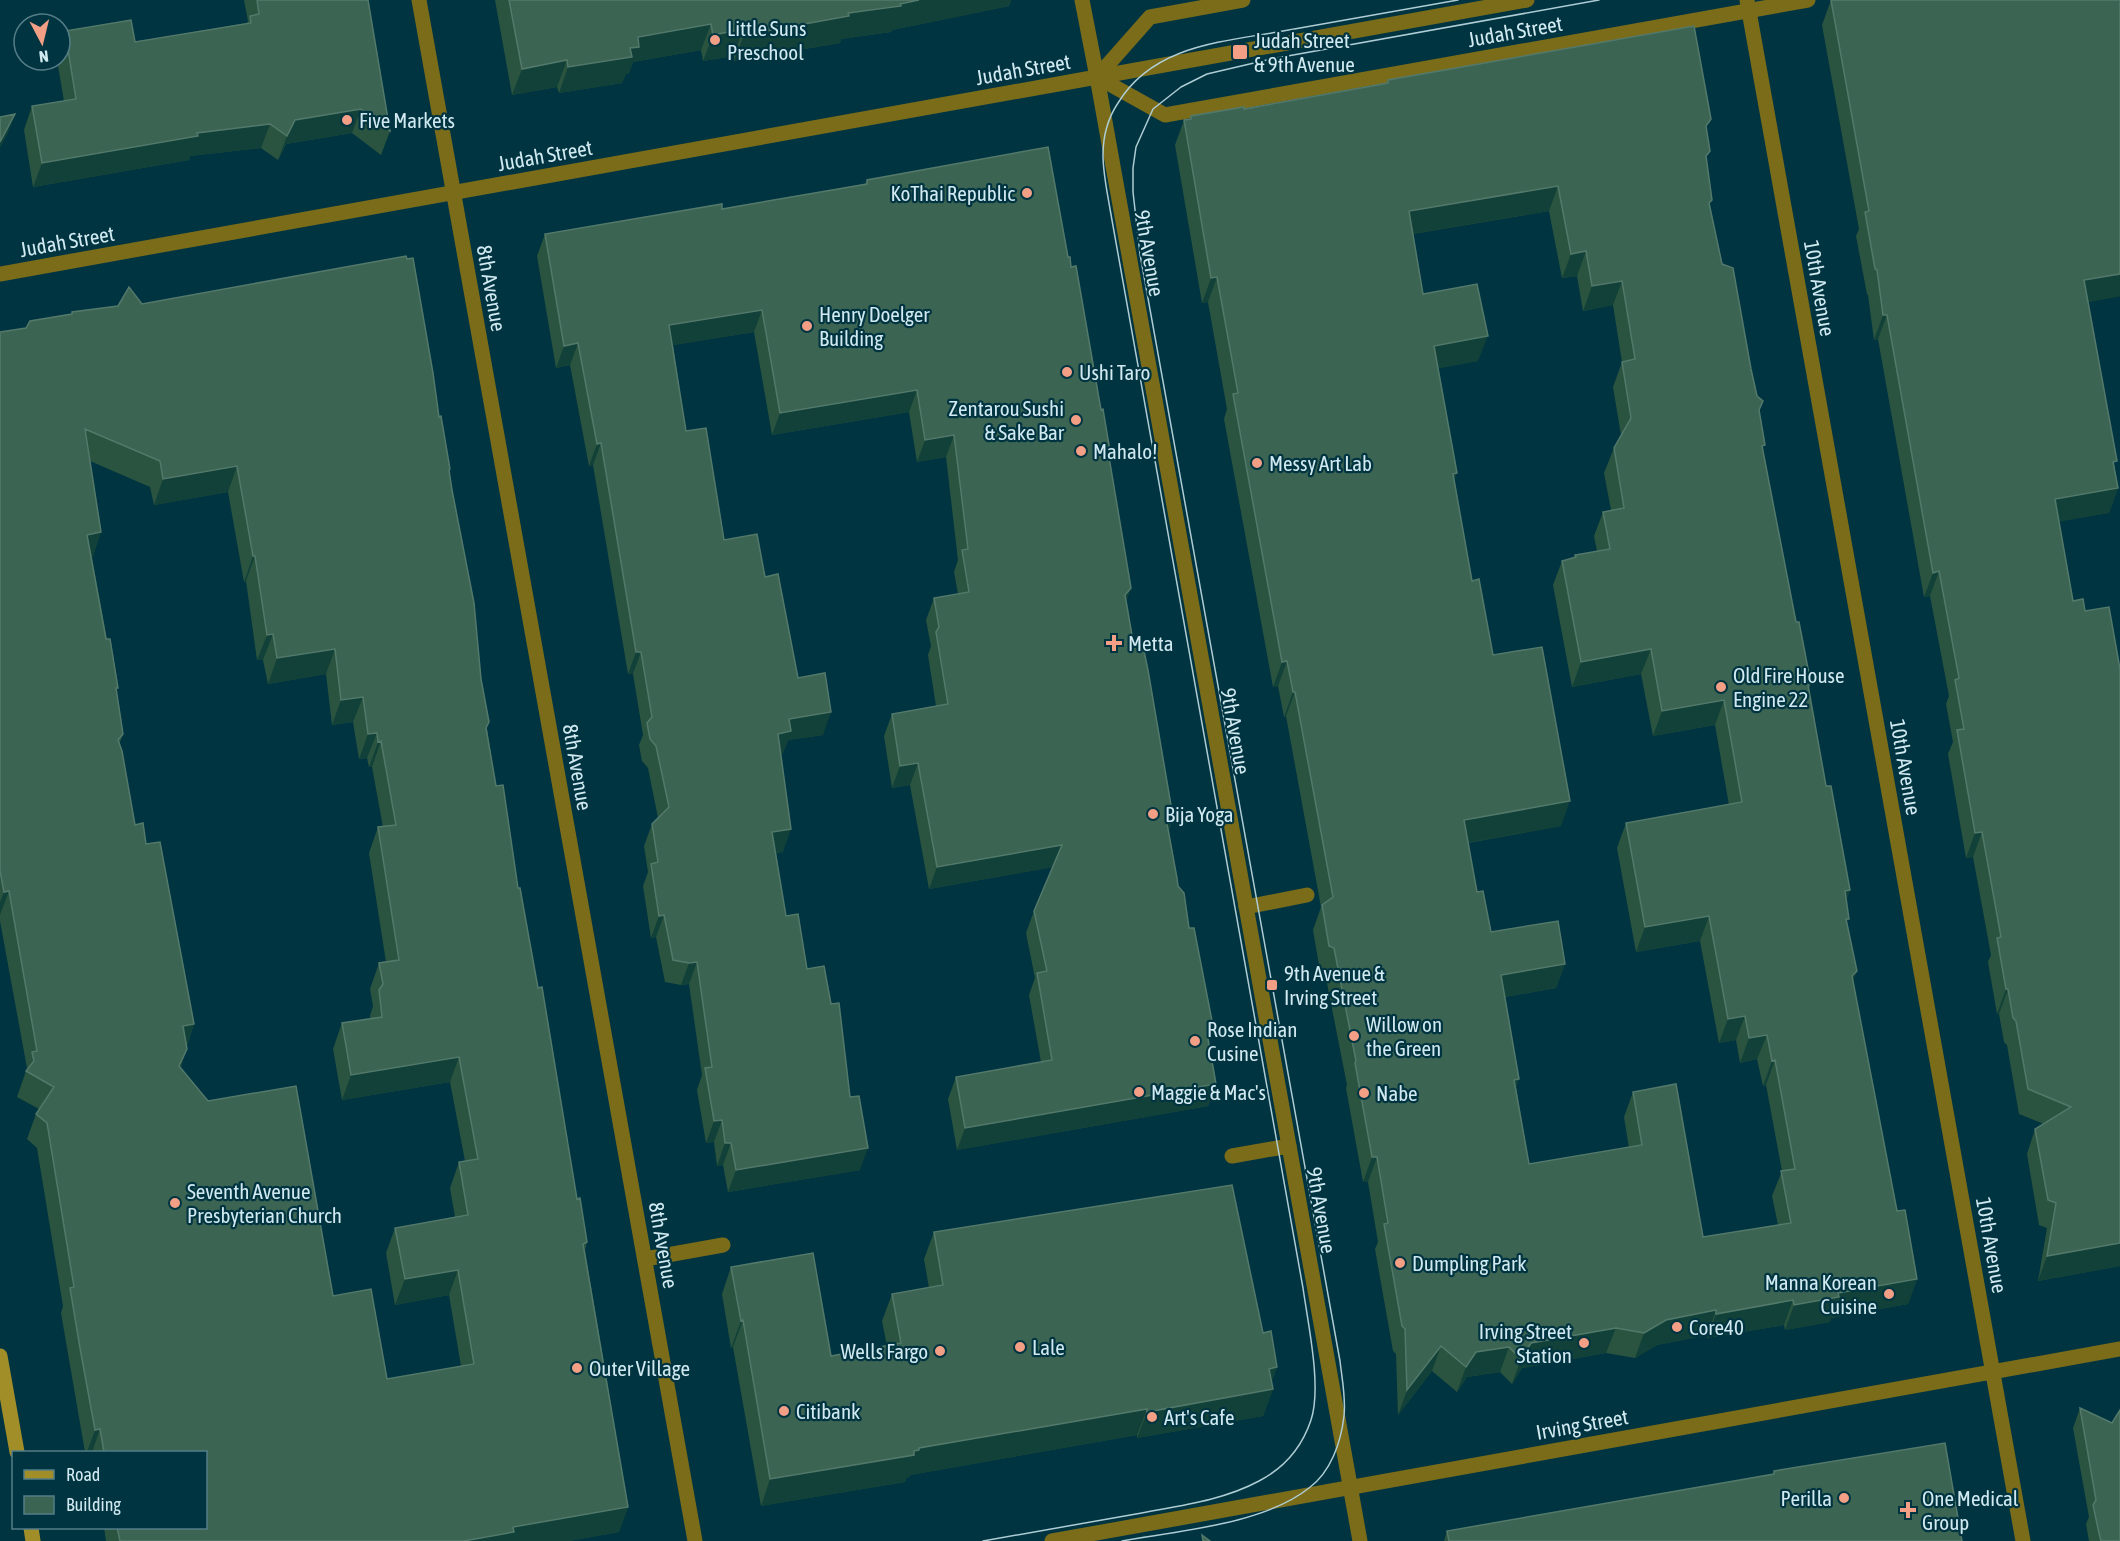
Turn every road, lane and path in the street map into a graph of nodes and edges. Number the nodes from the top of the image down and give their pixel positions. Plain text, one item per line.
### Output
1 (419, 0) edge
2 (1082, 0) edge
3 (1243, 0) edge
4 (1527, 0) edge
5 (1808, 0) edge
6 (1748, 5) edge
7 (1097, 77) junction
8 (454, 193) junction
9 (0, 274) edge
10 (1307, 895) dead end
11 (1246, 907) junction
12 (1289, 1146) junction
13 (1232, 1156) dead end
14 (723, 1245) dead end
15 (645, 1259) junction
16 (2120, 1349) edge
17 (0, 1356) edge
18 (1993, 1372) junction
19 (17, 1451) edge
20 (1351, 1487) junction
21 (695, 1541) edge
22 (1052, 1541) edge
23 (1360, 1541) edge
24 (2023, 1541) edge

1 - 8 street, 8th Avenue
2 - 7 street, 9th Avenue
3 - 7 street, Judah Street
4 - 7 street, Judah Street
5 - 6 street, Judah Street
6 - 7 street, Judah Street
6 - 18 street, 10th Avenue
7 - 8 street, Judah Street
7 - 11 street, 9th Avenue
8 - 9 street, Judah Street
8 - 15 street, 8th Avenue
10 - 11 street
11 - 12 street, 9th Avenue
12 - 13 street
12 - 20 street, 9th Avenue
14 - 15 street
15 - 21 street, 8th Avenue
16 - 18 street, Irving Street
17 - 19 main road
18 - 20 street, Irving Street
18 - 24 street, 10th Avenue
20 - 22 street, Irving Street
20 - 23 street, 9th Avenue

